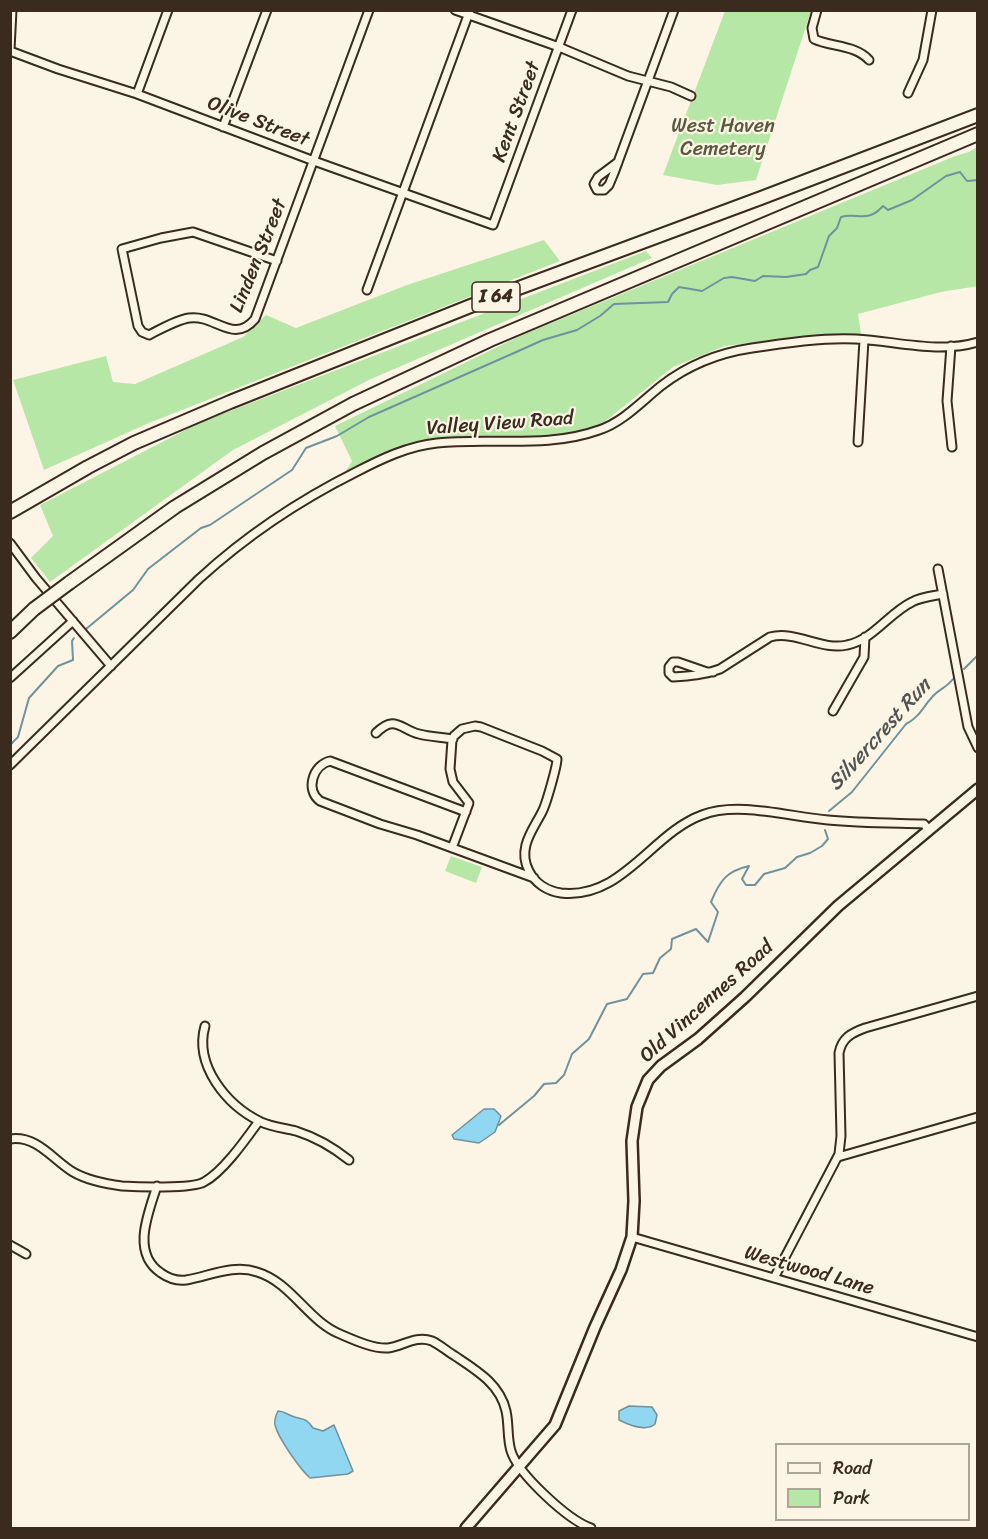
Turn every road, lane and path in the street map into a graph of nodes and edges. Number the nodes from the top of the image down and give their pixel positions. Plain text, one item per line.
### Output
1 (12, 10) edge
2 (267, 10) edge
3 (369, 10) edge
4 (455, 10) edge
5 (572, 10) edge
6 (674, 10) edge
7 (818, 10) edge
8 (932, 10) edge
9 (168, 11) edge
10 (469, 13) edge
11 (559, 47) junction
12 (10, 52) edge
13 (869, 60) dead end
14 (648, 80) junction
15 (908, 93) dead end
16 (137, 94) junction
17 (691, 96) dead end
18 (978, 115) edge
19 (223, 127) junction
20 (978, 134) edge
21 (314, 161) junction
22 (618, 162) dead end
23 (403, 192) junction
24 (493, 225) joint
25 (277, 261) junction
26 (367, 290) dead end
27 (864, 340) junction
28 (978, 342) edge
29 (951, 346) junction
30 (858, 442) dead end
31 (952, 447) dead end
32 (10, 512) edge
33 (10, 543) edge
34 (938, 570) dead end
35 (943, 594) junction
36 (73, 621) junction
37 (10, 630) edge
38 (865, 637) junction
39 (111, 666) junction
40 (713, 672) junction
41 (10, 678) edge
42 (833, 711) dead end
43 (376, 733) dead end
44 (453, 739) junction
45 (978, 748) edge
46 (10, 765) edge
47 (978, 789) edge
48 (466, 812) junction
49 (928, 829) junction
50 (452, 848) junction
51 (534, 879) junction
52 (978, 996) edge
53 (205, 1026) dead end
54 (978, 1118) edge
55 (259, 1121) junction
56 (10, 1139) edge
57 (838, 1157) junction
58 (349, 1161) dead end
59 (157, 1186) junction
60 (632, 1237) junction
61 (10, 1245) edge
62 (26, 1254) dead end
63 (774, 1278) junction
64 (978, 1337) edge
65 (519, 1467) junction
66 (466, 1528) edge
67 (591, 1528) edge

1 - 12 street
2 - 19 street
3 - 21 street, Linden Street
4 - 10 street
5 - 11 street, Kent Street
6 - 14 street
7 - 13 street
8 - 15 street
9 - 16 street
10 - 11 street
10 - 23 street
11 - 14 street
11 - 24 street, Kent Street
12 - 16 street, Olive Street
14 - 17 street
14 - 22 street
16 - 19 street, Olive Street
18 - 32 highway, I 64
19 - 21 street, Olive Street
20 - 37 highway, I 64, bridge
21 - 23 street, Olive Street
21 - 25 street, Linden Street
23 - 24 street, Olive Street
23 - 26 street
25 - 25 street, Linden Street
27 - 29 street, Valley View Road
27 - 30 street
27 - 39 street, Valley View Road
28 - 29 street, Valley View Road
29 - 31 street
33 - 36 street
34 - 35 street
35 - 38 street
35 - 45 street
36 - 39 street
36 - 41 street
38 - 40 street
38 - 42 street
39 - 46 street, Valley View Road
40 - 40 street
43 - 44 street
44 - 48 street
44 - 51 street
47 - 49 street, Old Vincennes Road
48 - 50 street
48 - 50 street
49 - 51 street
49 - 60 street, Old Vincennes Road
50 - 51 street
52 - 57 street
53 - 55 street
54 - 57 street
55 - 58 street
55 - 59 street
56 - 59 street
57 - 63 street
59 - 65 street
60 - 63 street, Westwood Lane
60 - 65 street, Old Vincennes Road
61 - 62 street
63 - 64 street, Westwood Lane
65 - 66 street, Old Vincennes Road
65 - 67 street

